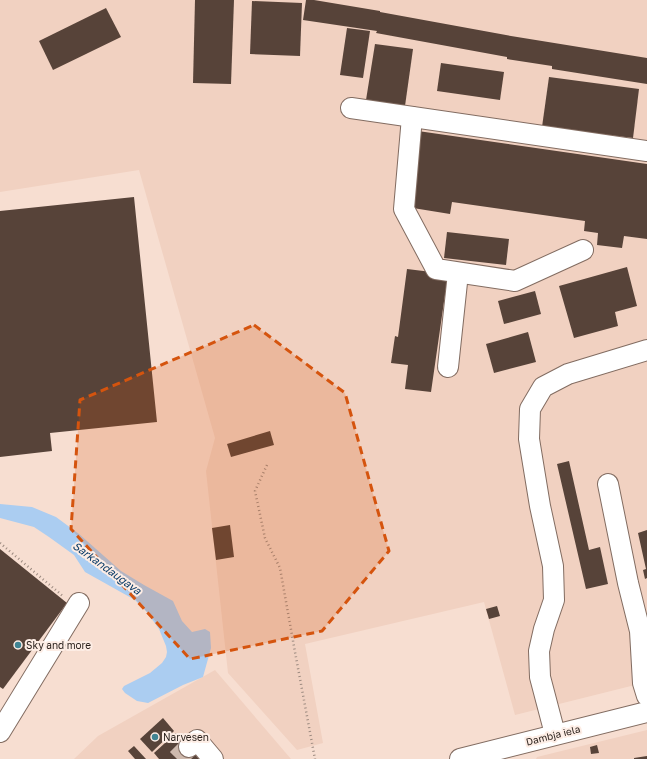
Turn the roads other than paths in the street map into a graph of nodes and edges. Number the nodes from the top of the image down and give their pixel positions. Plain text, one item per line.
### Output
1 (350, 108) dead end
2 (412, 117) junction
3 (647, 150) edge
4 (583, 250) dead end
5 (458, 272) junction
6 (647, 350) edge
7 (448, 368) dead end
8 (608, 484) dead end
9 (78, 605) road end
10 (647, 696) edge
11 (647, 712) edge
12 (0, 732) edge
13 (555, 734) junction
14 (189, 747) dead end
15 (213, 759) edge
16 (460, 759) edge

1 - 2 street
2 - 3 street
2 - 5 street
4 - 5 street
5 - 7 street
6 - 13 street
8 - 10 street
9 - 12 street
11 - 13 street, Dambja iela
13 - 16 street, Dambja iela
14 - 15 street

